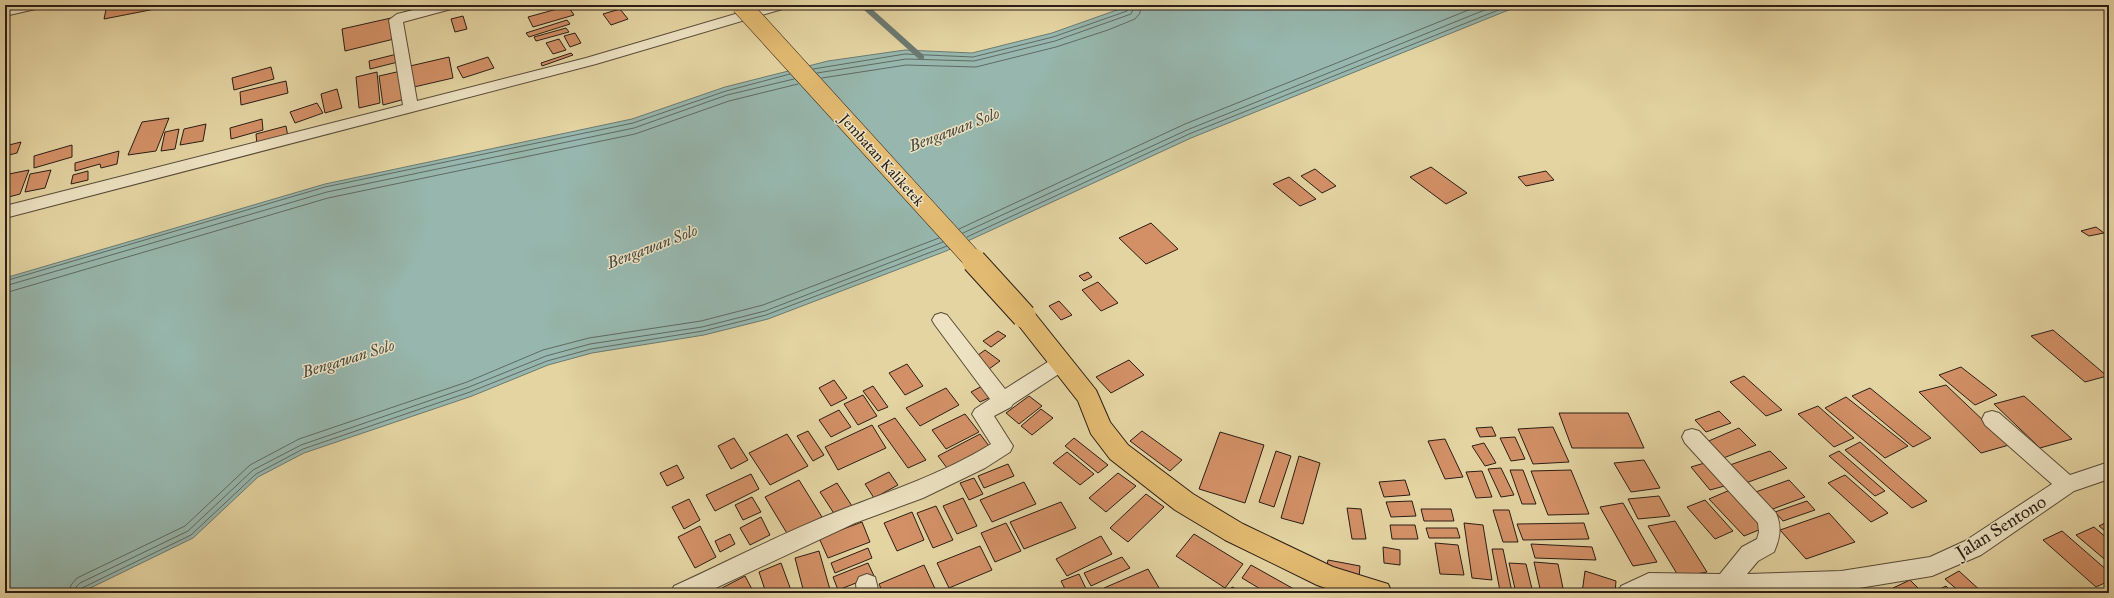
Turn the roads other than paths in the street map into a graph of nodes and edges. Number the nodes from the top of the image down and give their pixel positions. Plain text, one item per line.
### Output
1 (35, 5) edge
2 (450, 5) edge
3 (741, 5) edge
4 (781, 5) edge
5 (5, 12) edge
6 (411, 108) junction
7 (5, 212) edge
8 (941, 320) dead end
9 (1061, 363) junction
10 (1004, 402) junction
11 (1992, 419) dead end
12 (1692, 436) dead end
13 (2109, 470) edge
14 (2067, 485) junction
15 (1725, 584) junction
16 (1363, 591) edge
17 (682, 593) edge
18 (1629, 593) edge

1 - 5 street
2 - 6 street
3 - 9 main road, Jembatan Kaliketek, bridge
4 - 6 street
6 - 7 street
8 - 10 street
9 - 10 street
9 - 16 main road, Jembatan Kaliketek
10 - 17 street
11 - 14 street
12 - 15 street
13 - 14 street, Jalan Sentono
14 - 15 street, Jalan Sentono
15 - 18 street, Jalan Sentono

